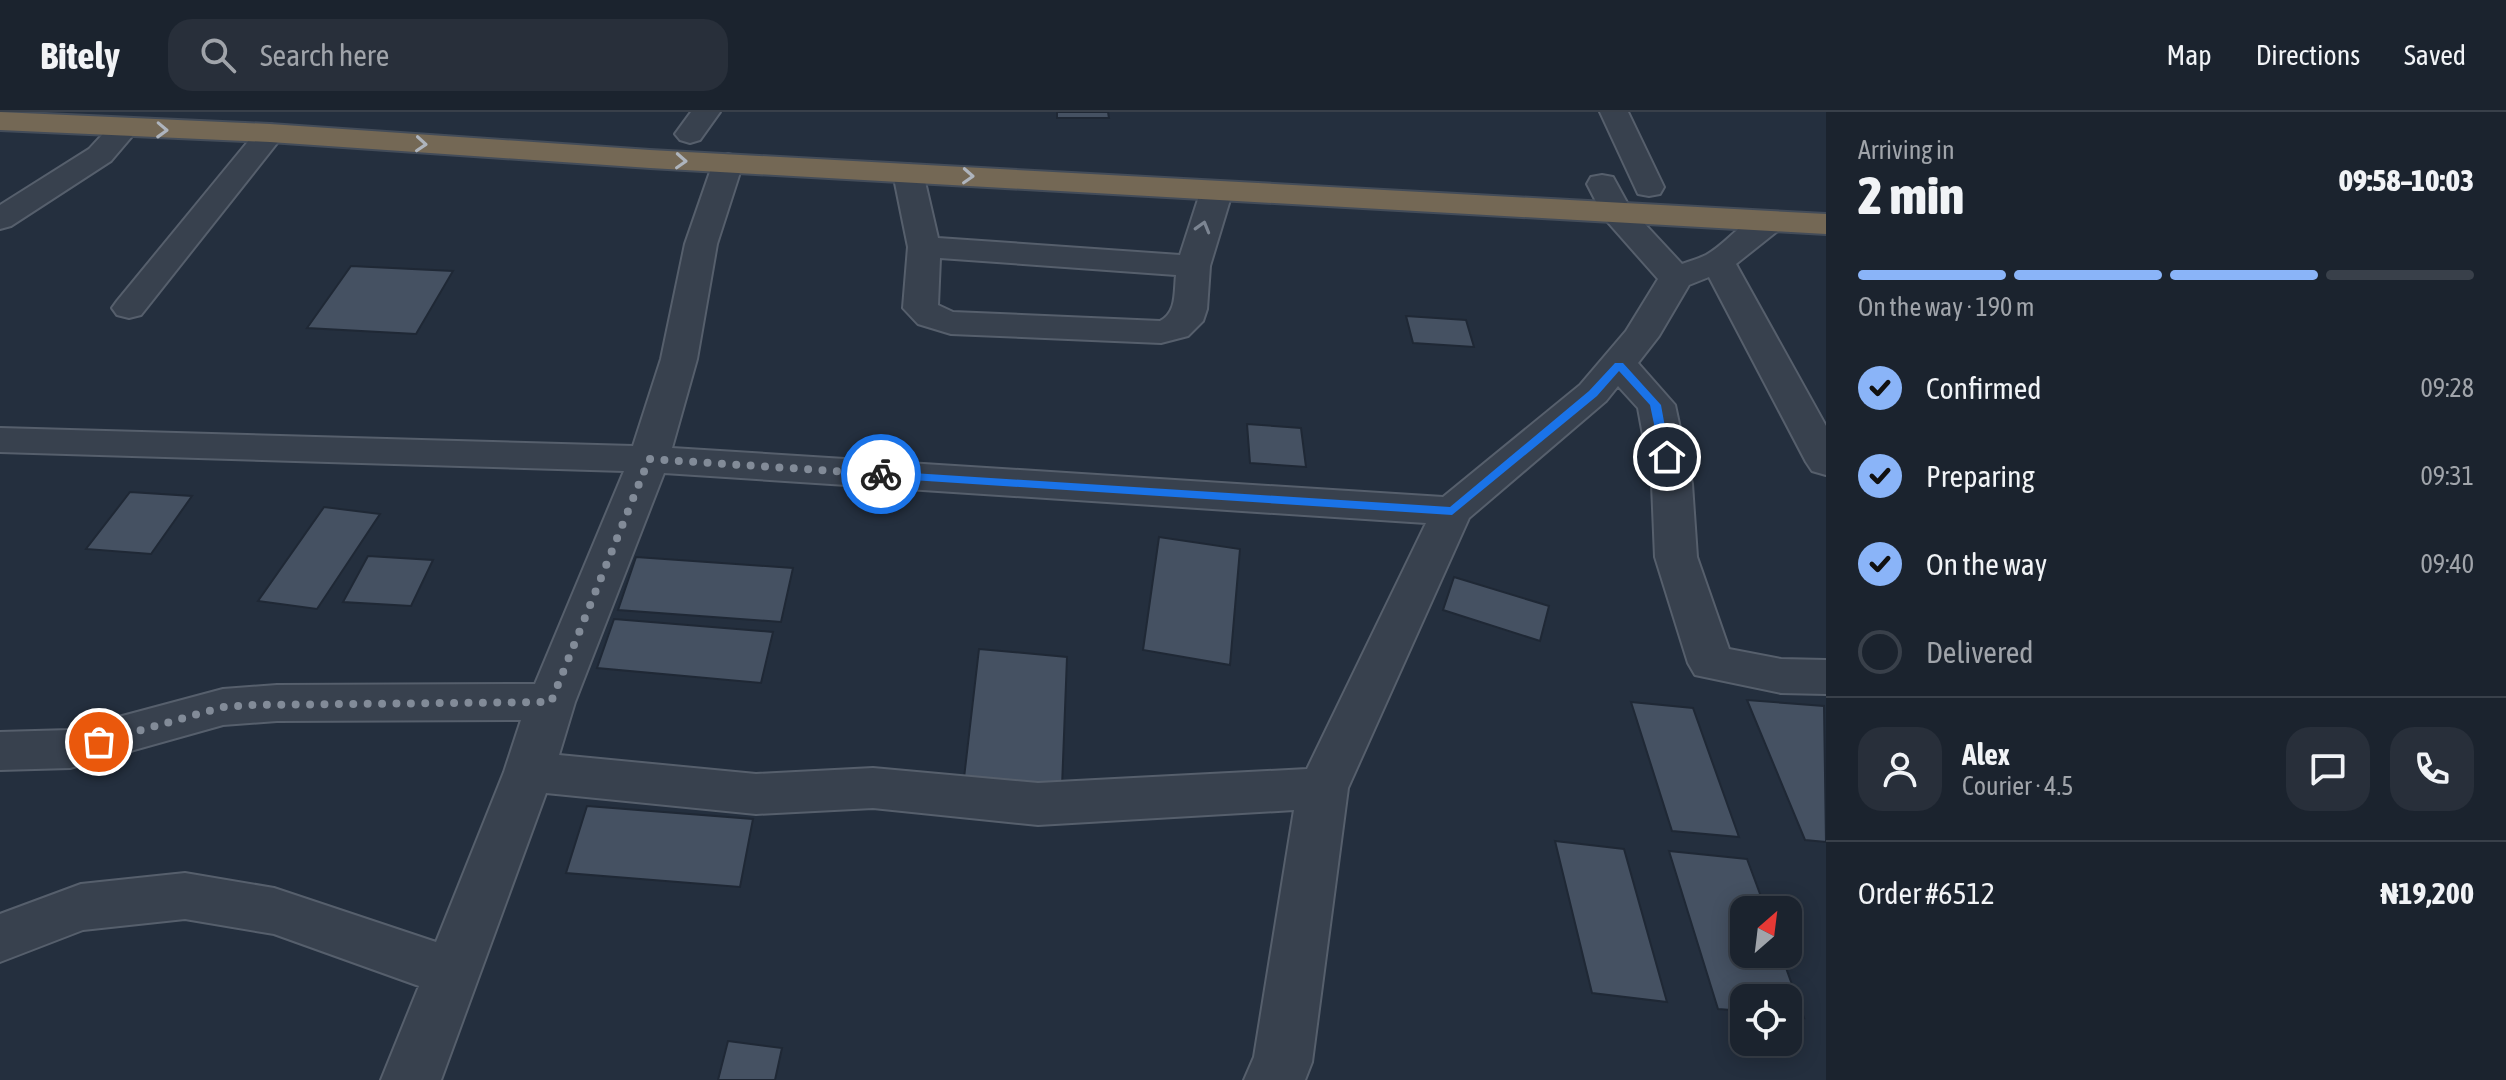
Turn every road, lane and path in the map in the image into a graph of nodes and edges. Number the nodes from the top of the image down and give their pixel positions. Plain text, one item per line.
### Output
1 (1614, 112) edge
2 (0, 121) edge
3 (258, 122) edge
4 (698, 123) edge
5 (124, 128) junction
6 (728, 163) junction
7 (908, 173) junction
8 (1649, 187) junction
9 (1217, 190) junction
10 (1826, 197) edge
11 (1609, 198) junction
12 (0, 219) edge
13 (1769, 222) junction
14 (1826, 224) edge
15 (924, 247) junction
16 (1718, 262) junction
17 (1193, 266) junction
18 (1676, 278) junction
19 (129, 308) dead end
20 (1619, 365) junction
21 (0, 440) edge
22 (649, 459) junction
23 (1826, 462) edge
24 (1452, 511) junction
25 (1826, 677) edge
26 (551, 702) junction
27 (0, 751) edge
28 (529, 772) junction
29 (1323, 788) junction
30 (0, 938) edge
31 (453, 973) junction
32 (411, 1080) edge
33 (1274, 1080) edge

1 - 8 street
2 - 5 highway
3 - 4 highway
5 -> 3 highway
3 -> 6 highway
3 - 19 street
4 - 11 highway
5 - 12 street
6 - 7 highway
6 - 22 street
7 -> 9 highway
7 - 15 street
8 - 10 highway
8 - 11 highway
9 - 11 highway
17 -> 9 street
11 - 13 highway
11 - 18 street
13 - 14 highway
13 - 16 street
15 - 17 street
15 - 17 street
16 - 18 street
16 - 23 street
18 - 20 street
20 - 24 street
20 - 25 street
21 - 22 street
22 - 24 street
22 - 26 street
24 - 29 street
26 - 27 street
26 - 28 street
28 - 29 street
28 - 31 street
29 - 33 street
30 - 31 street
31 - 32 street

